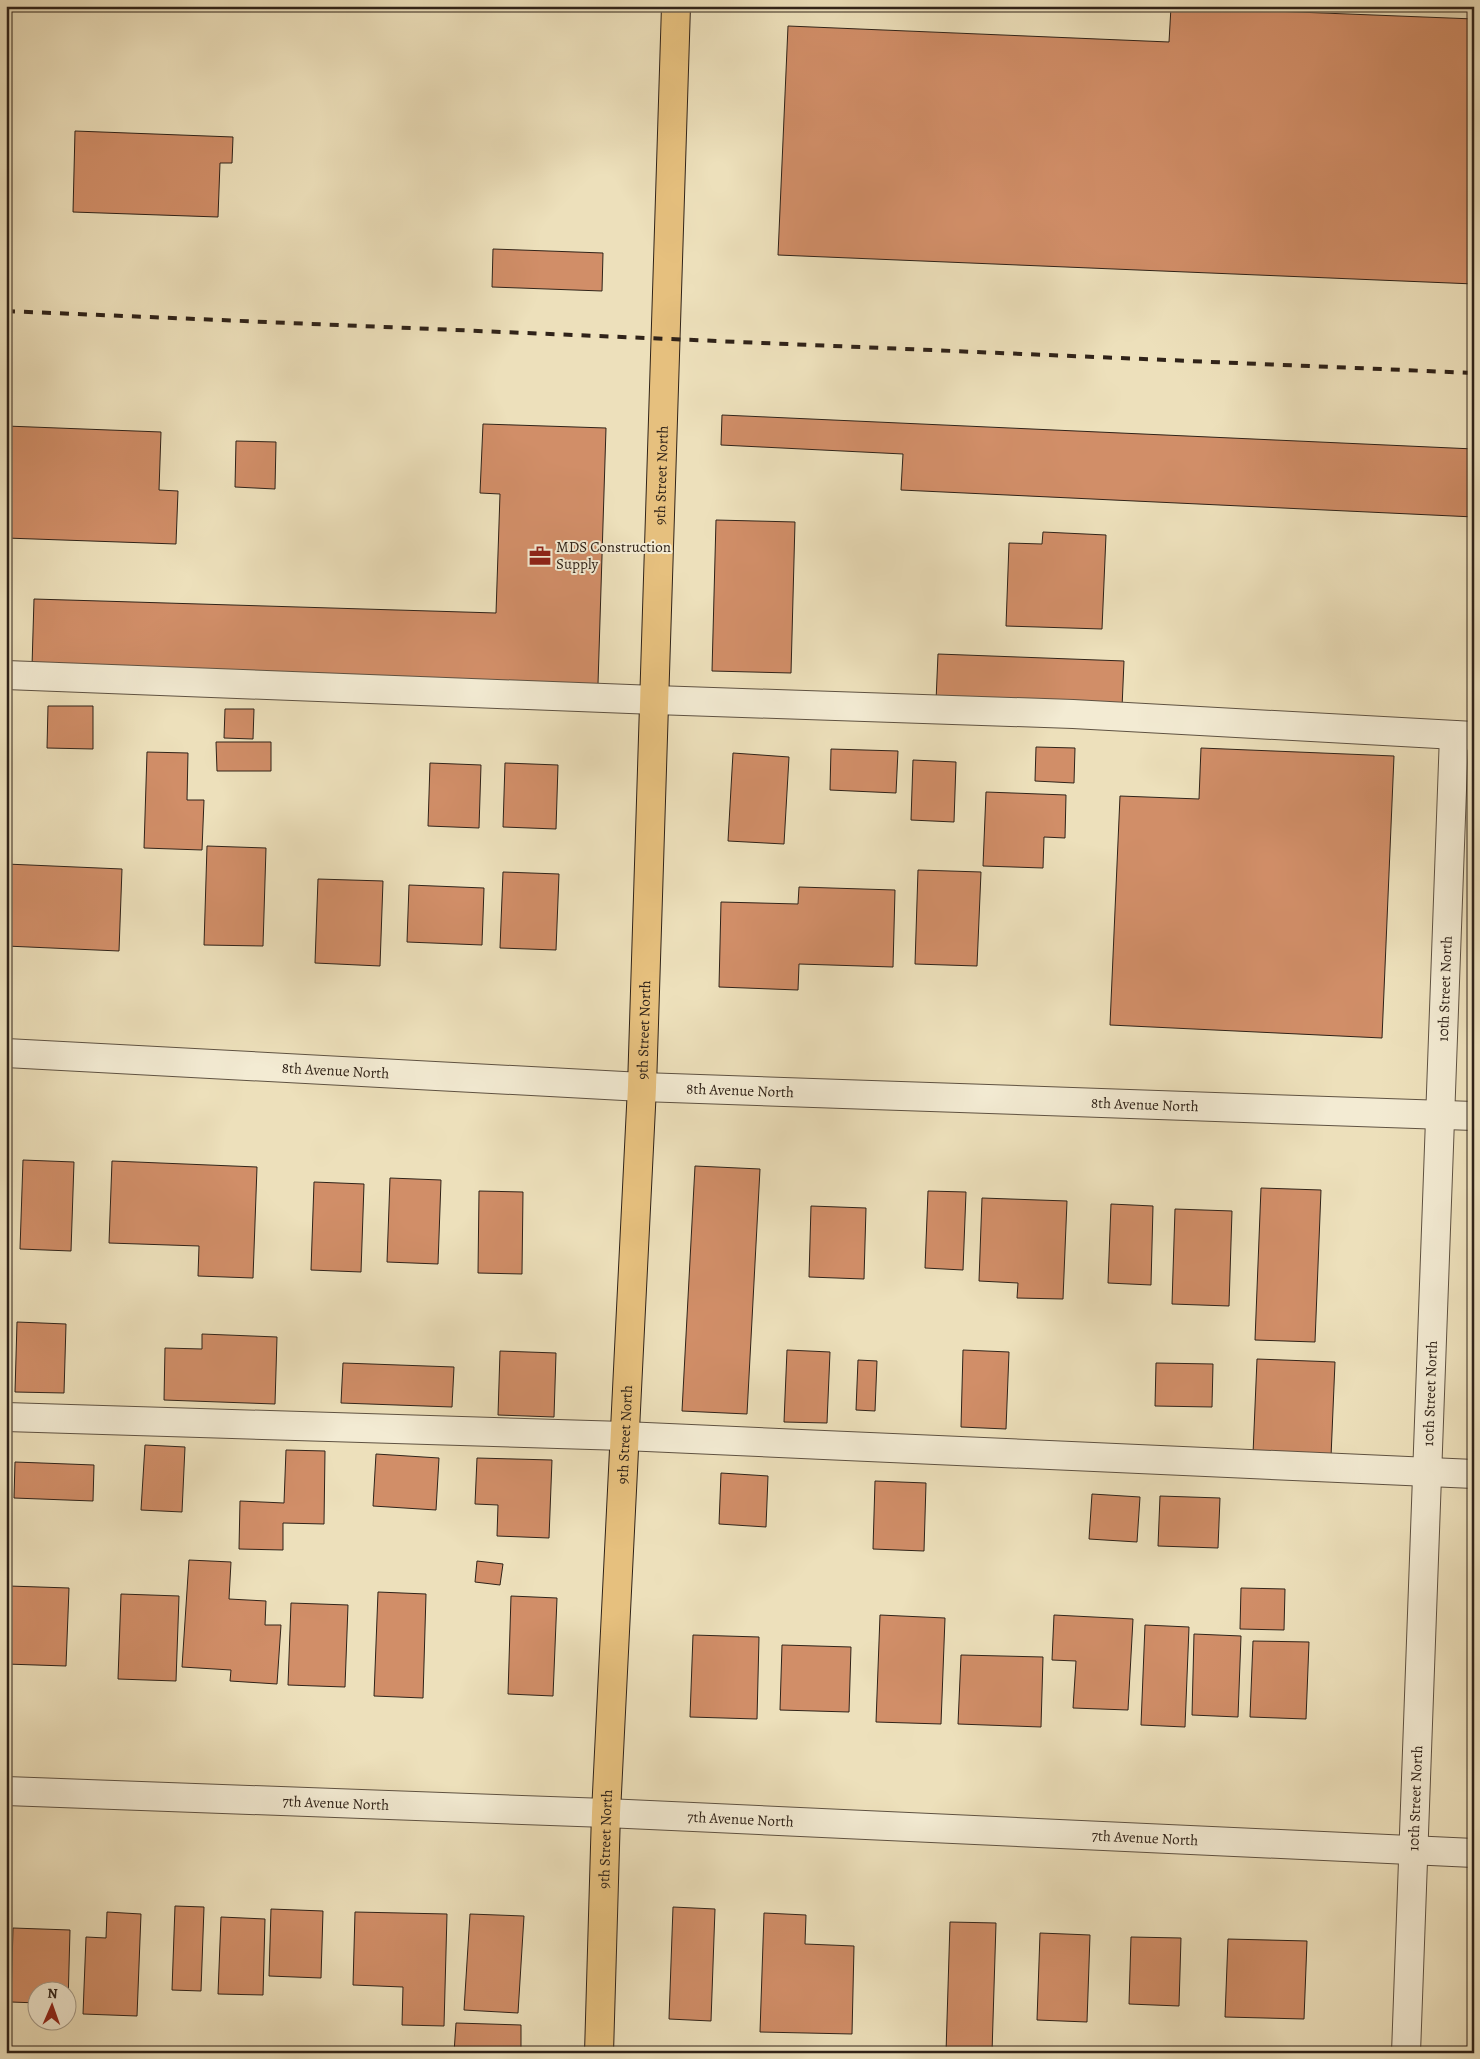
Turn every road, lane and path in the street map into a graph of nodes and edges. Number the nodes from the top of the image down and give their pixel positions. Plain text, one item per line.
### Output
1 (676, 6) edge
2 (6, 675) edge
3 (655, 700) junction
4 (1464, 735) edge
5 (6, 1053) edge
6 (642, 1087) junction
7 (1441, 1115) junction
8 (1474, 1116) edge
9 (6, 1417) edge
10 (624, 1436) junction
11 (1428, 1472) junction
12 (1474, 1474) edge
13 (6, 1791) edge
14 (606, 1813) junction
15 (1414, 1850) junction
16 (1474, 1853) edge
17 (599, 2053) edge
18 (1406, 2053) edge

1 - 3 main road, 9th Street North
2 - 3 street
3 - 4 street
3 - 6 main road, 9th Street North
4 - 7 street, 10th Street North
5 - 6 street, 8th Avenue North
6 - 7 street, 8th Avenue North
6 - 10 main road, 9th Street North
7 - 8 street, 8th Avenue North
7 - 11 street, 10th Street North
9 - 10 street
10 - 11 street
10 - 14 main road, 9th Street North
11 - 12 street
11 - 15 street, 10th Street North
13 - 14 street, 7th Avenue North
14 - 15 street, 7th Avenue North
14 - 17 main road, 9th Street North
15 - 16 street, 7th Avenue North
15 - 18 street, 10th Street North

